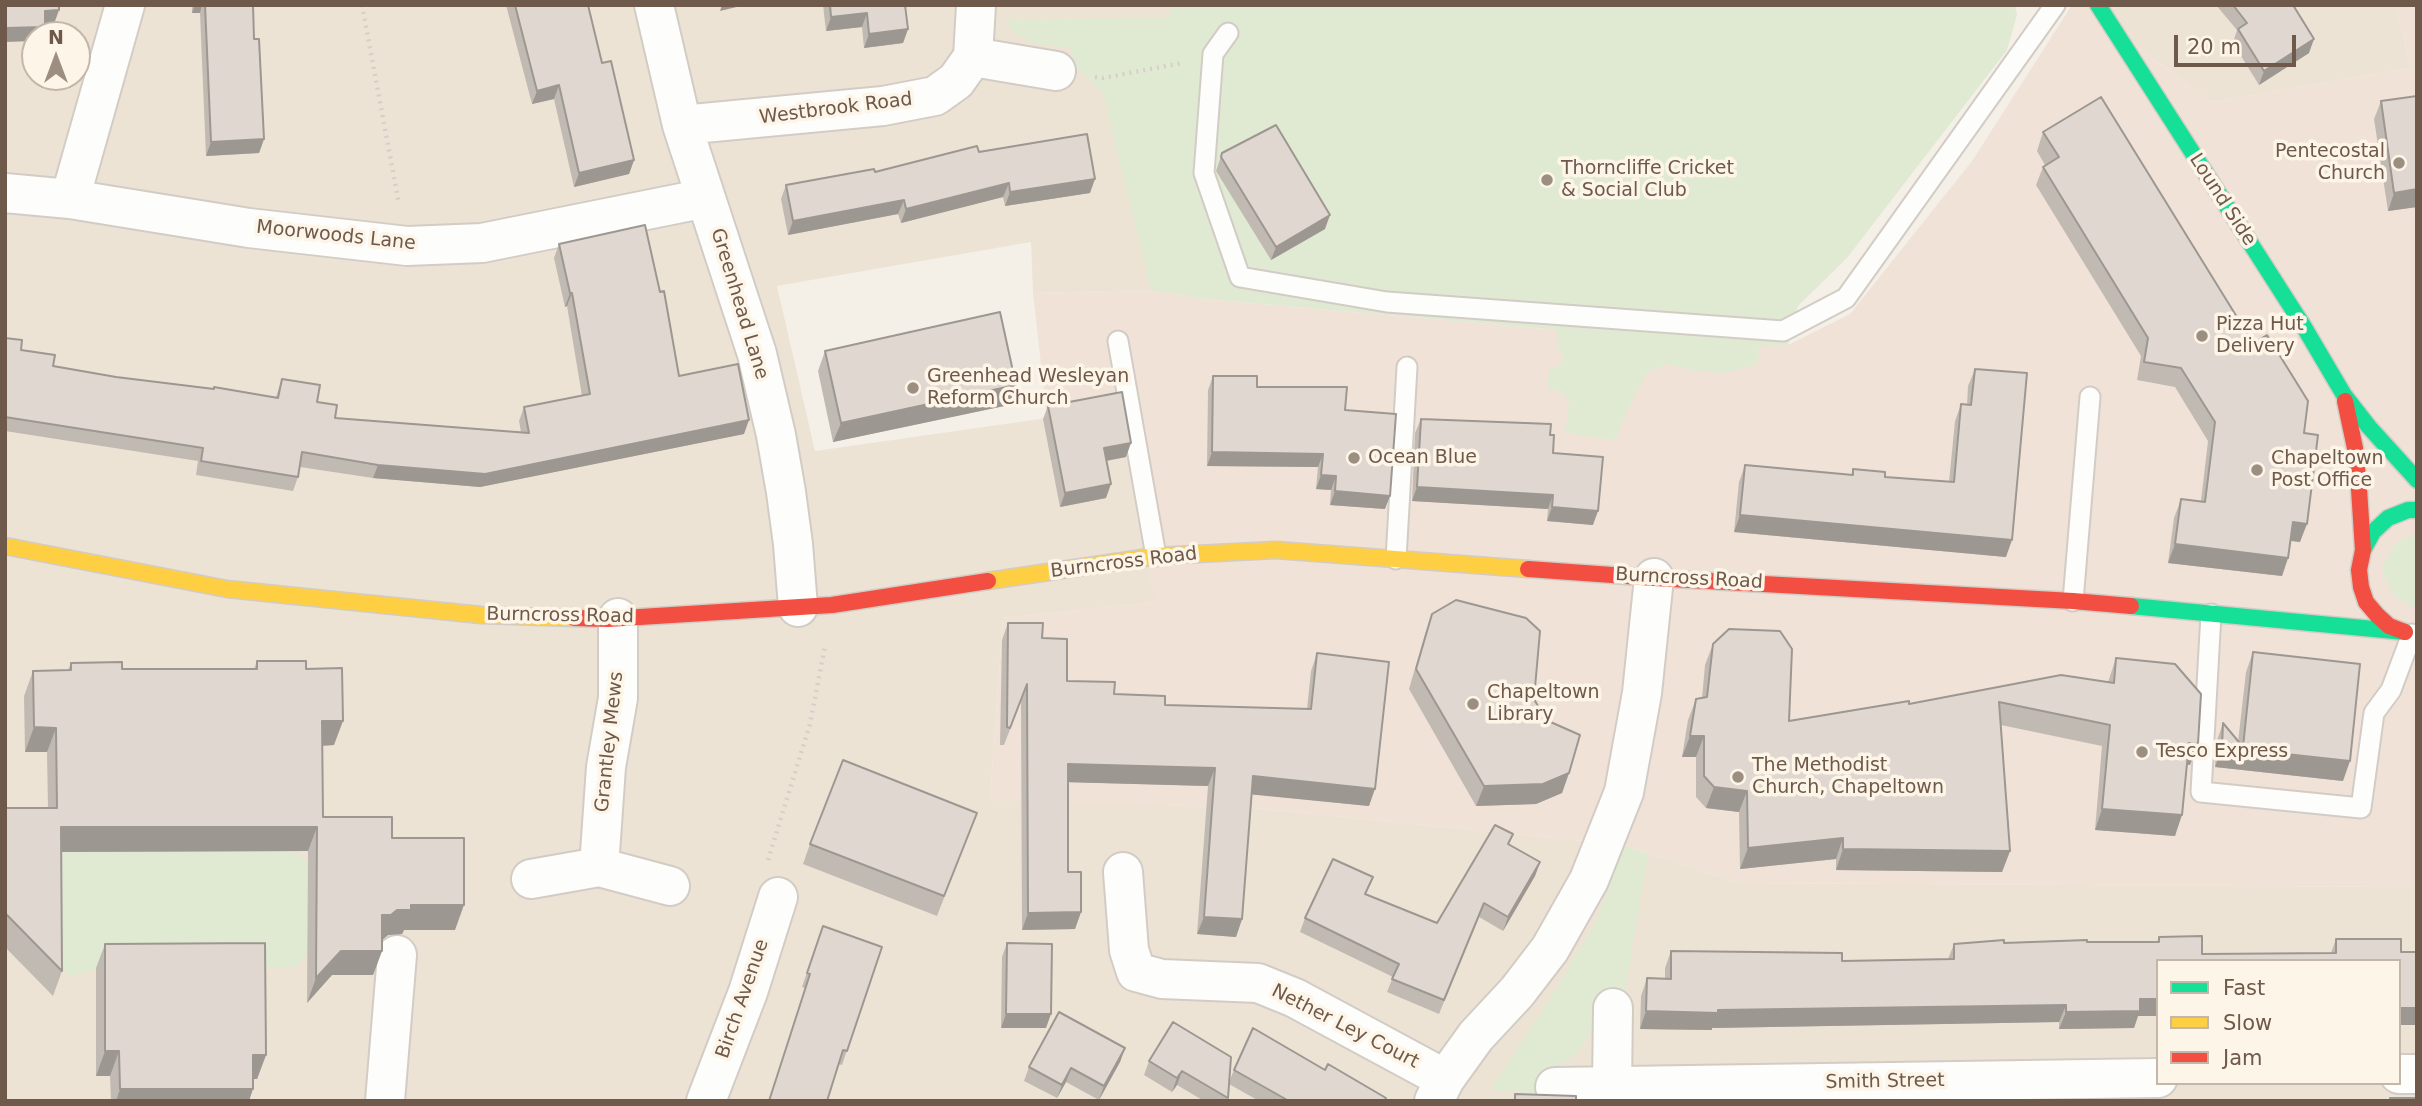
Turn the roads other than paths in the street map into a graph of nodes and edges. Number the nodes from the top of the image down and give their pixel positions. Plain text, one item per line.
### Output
1 (125, 5) edge
2 (654, 5) edge
3 (976, 5) edge
4 (2055, 5) edge
5 (2098, 5) edge
6 (1228, 33) dead end
7 (973, 57) junction
8 (1056, 71) road end
9 (681, 125) junction
10 (5, 192) edge
11 (706, 198) junction
12 (69, 199) junction
13 (1118, 341) dead end
14 (1407, 367) dead end
15 (2344, 395) junction
16 (2090, 397) dead end
17 (2417, 480) edge
18 (2417, 510) edge
19 (5, 546) edge
20 (2363, 550) junction
21 (1156, 556) junction
22 (1396, 559) junction
23 (2359, 570) junction
24 (1654, 578) junction
25 (2344, 596) dead end
26 (2073, 601) junction
27 (815, 606) junction
28 (2320, 608) dead end
29 (2211, 614) junction
30 (618, 618) junction
31 (2248, 618) junction
32 (2411, 633) edge
33 (599, 867) junction
34 (1123, 872) dead end
35 (531, 879) dead end
36 (771, 884) road end
37 (670, 886) dead end
38 (397, 956) dead end
39 (1613, 1008) dead end
40 (2156, 1078) edge
41 (1612, 1086) junction
42 (1555, 1087) dead end
43 (1439, 1090) edge
44 (385, 1101) edge
45 (706, 1101) edge

1 - 12 street
2 - 9 street, Greenhead Lane
3 - 7 street
4 - 6 lane
5 - 15 main road, Lound Side
7 - 8 street
7 - 9 street, Westbrook Road
9 - 11 street, Greenhead Lane
10 - 12 street, Moorwoods Lane
11 - 12 street, Moorwoods Lane
11 - 27 street, Greenhead Lane
13 - 21 lane
14 - 22 lane
15 - 17 main road, Lound Side
15 - 20 main road, Lound Side
16 - 26 lane
18 - 20 main road, Lound Side
19 - 30 main road, Burncross Road
20 - 23 main road, Lound Side
21 - 22 main road, Burncross Road
21 - 27 main road, Burncross Road
22 - 24 main road, Burncross Road
23 - 25 main road
23 - 32 main road, Lound Side
24 - 26 main road, Burncross Road
24 - 43 street
26 - 29 main road, Burncross Road
27 - 30 main road, Burncross Road
28 - 31 main road, Burncross Road
29 - 31 main road, Burncross Road
29 - 32 lane
30 - 33 street, Grantley Mews
31 - 32 main road, Burncross Road
33 - 35 street
33 - 37 street
34 - 43 street, Nether Ley Court
36 - 45 street, Birch Avenue
38 - 44 street
39 - 41 street
40 - 41 street, Smith Street
41 - 42 street, Smith Street

